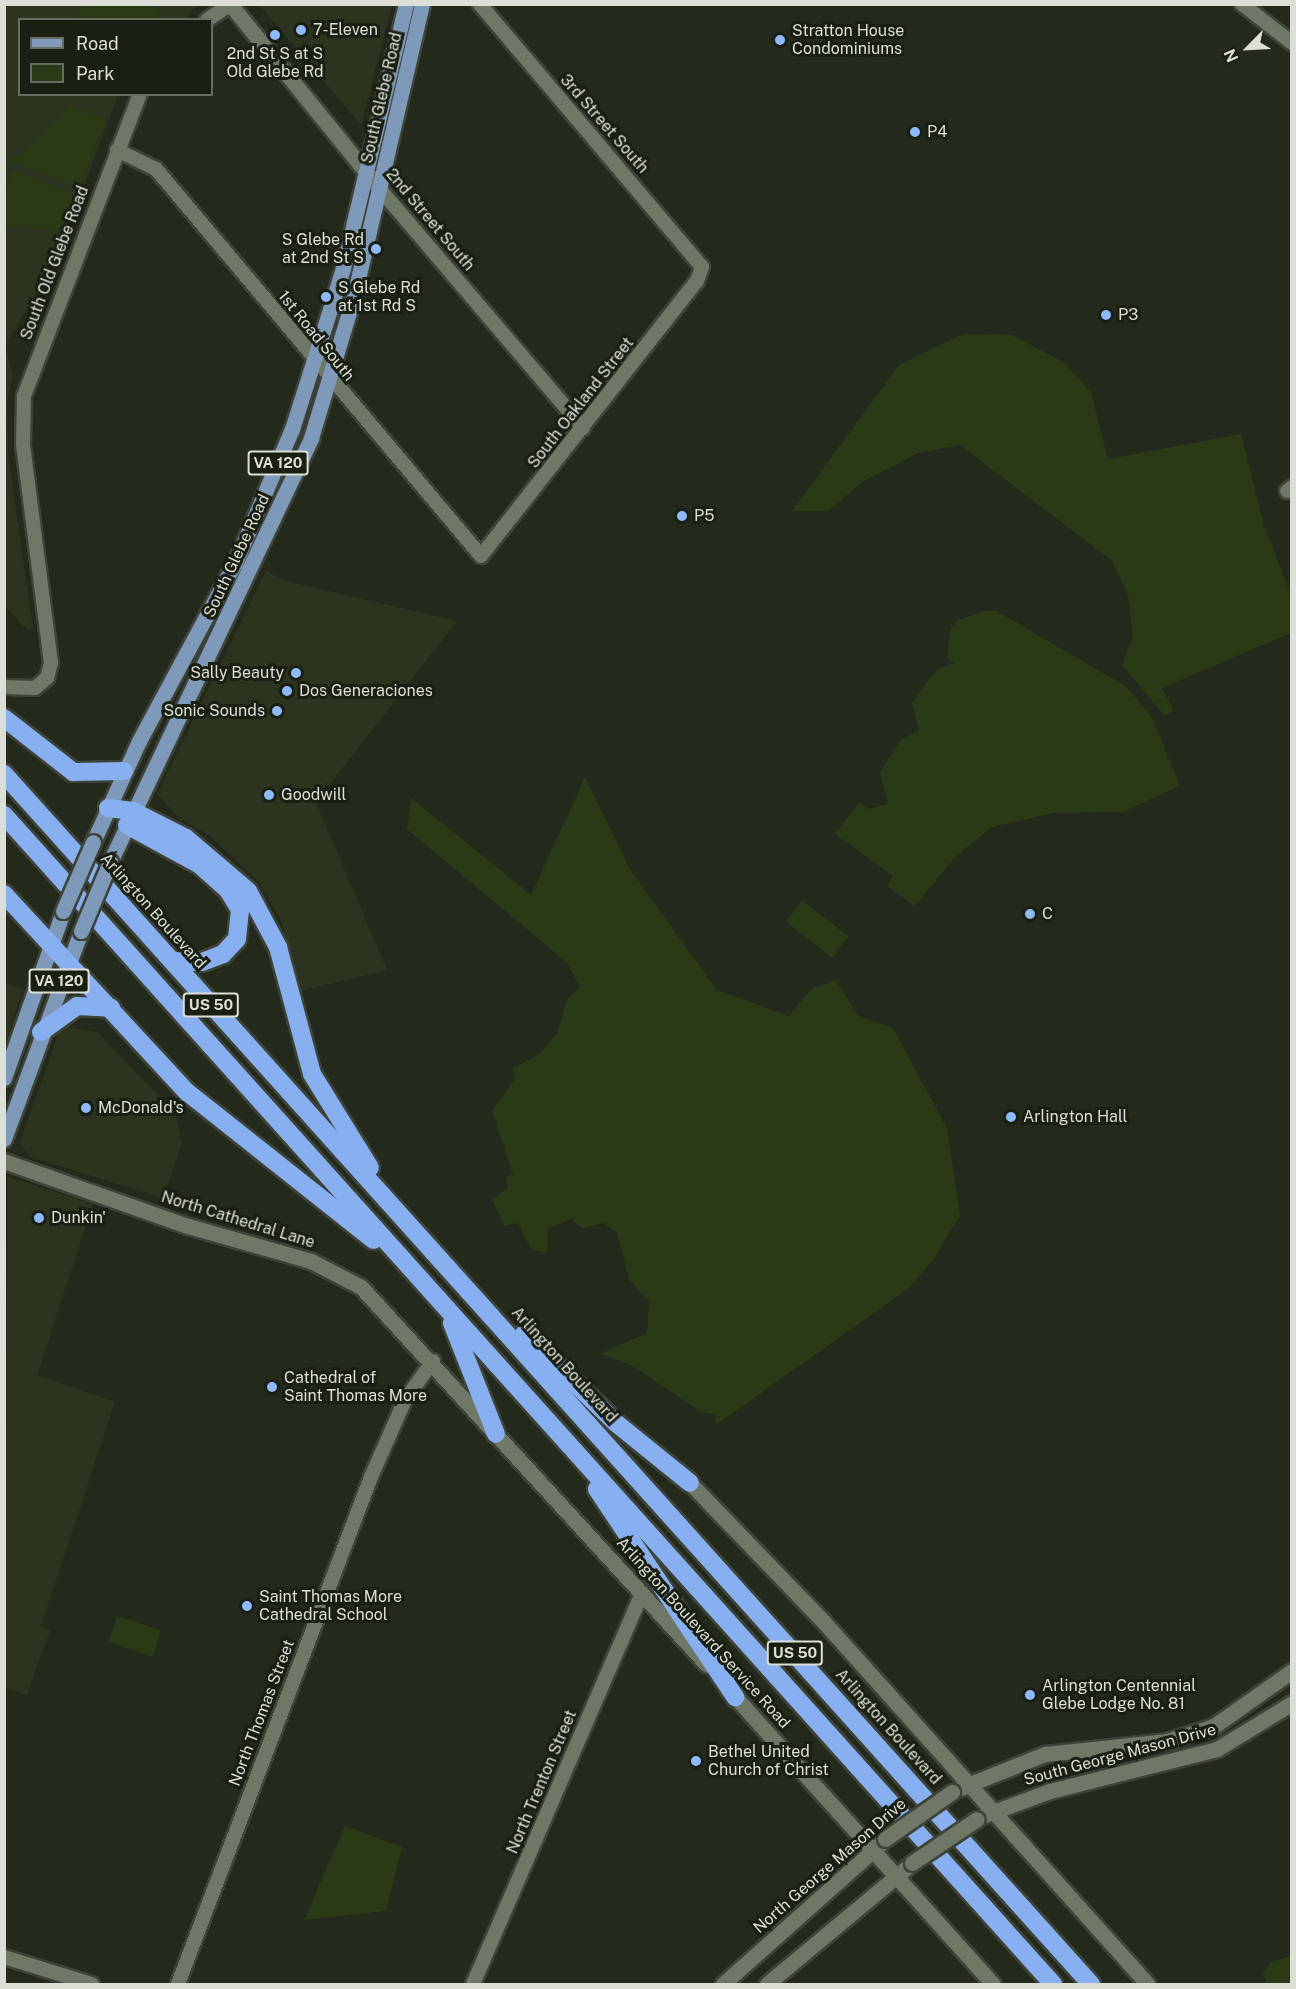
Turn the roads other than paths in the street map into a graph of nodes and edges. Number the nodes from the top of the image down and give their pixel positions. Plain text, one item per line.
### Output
1 (406, 4) edge
2 (422, 4) edge
3 (480, 4) edge
4 (1242, 4) edge
5 (230, 5) edge
6 (210, 18) edge
7 (1292, 43) edge
8 (139, 96) edge
9 (117, 150) junction
10 (367, 172) junction
11 (379, 188) junction
12 (702, 267) joint
13 (316, 361) junction
14 (329, 378) junction
15 (583, 428) junction
16 (481, 556) joint
17 (235, 563) junction
18 (251, 572) junction
19 (4, 687) edge
20 (166, 691) junction
21 (186, 701) junction
22 (4, 718) edge
23 (124, 771) junction
24 (4, 774) edge
25 (108, 808) junction
26 (4, 815) edge
27 (130, 818) junction
28 (4, 894) edge
29 (50, 943) junction
30 (68, 960) junction
31 (172, 961) junction
32 (111, 1008) junction
33 (40, 1032) junction
34 (4, 1078) edge
35 (4, 1139) edge
36 (4, 1161) edge
37 (418, 1235) junction
38 (406, 1264) junction
39 (446, 1310) junction
40 (499, 1322) junction
41 (433, 1361) junction
42 (496, 1434) junction
43 (571, 1446) junction
44 (690, 1483) joint
45 (642, 1593) junction
46 (1292, 1671) edge
47 (735, 1697) junction
48 (1292, 1703) edge
49 (967, 1784) junction
50 (992, 1812) junction
51 (874, 1849) junction
52 (896, 1876) junction
53 (4, 1957) edge
54 (92, 1984) edge
55 (178, 1984) edge
56 (473, 1984) edge
57 (723, 1984) edge
58 (767, 1984) edge
59 (993, 1984) edge
60 (1053, 1984) edge
61 (1091, 1984) edge
62 (1147, 1984) edge

1 - 10 main road, South Glebe Road / VA 120
2 - 11 main road, South Glebe Road / VA 120
3 - 12 street, 3rd Street South
4 - 7 street
5 - 6 street
5 - 10 main road, 2nd Street South
8 - 9 street, South Old Glebe Road
9 - 13 street, 1st Road South
9 - 19 street, South Old Glebe Road
10 - 11 main road, 2nd Street South
10 - 13 main road, South Glebe Road / VA 120
11 - 14 main road, South Glebe Road / VA 120
11 - 15 street, 2nd Street South
12 - 15 street, South Oakland Street
13 - 14 street, 1st Road South
13 - 17 main road, South Glebe Road / VA 120
14 - 16 street, 1st Road South
14 - 18 main road, South Glebe Road / VA 120
15 - 16 street, South Oakland Street
17 - 18 main road
17 - 20 main road, South Glebe Road / VA 120
18 - 21 main road, South Glebe Road / VA 120
20 - 21 main road
20 - 23 main road, South Glebe Road / VA 120
21 - 27 main road, South Glebe Road / VA 120
22 - 23 highway
23 - 25 main road, South Glebe Road / VA 120
24 - 31 highway, Arlington Boulevard / US 50
25 - 27 highway
25 - 29 main road, South Glebe Road / VA 120, bridge
26 - 38 highway, US 50
27 - 30 main road, South Glebe Road / VA 120, bridge
27 - 31 highway
27 - 37 highway
28 - 29 highway
29 - 30 highway
29 - 34 main road, VA 120
30 - 32 highway
30 - 33 main road, VA 120
31 - 37 highway, Arlington Boulevard / US 50
32 - 33 highway
32 - 38 highway
33 - 35 main road, VA 120
36 - 41 main road, North Cathedral Lane
37 - 40 highway, Arlington Boulevard / US 50
38 - 39 highway, US 50
39 - 42 highway
39 - 43 highway, US 50
40 - 44 highway
40 - 61 highway, Arlington Boulevard / US 50
41 - 42 main road, Arlington Boulevard Service Road
41 - 55 street, North Thomas Street
42 - 45 main road, Arlington Boulevard Service Road
43 - 47 highway
43 - 60 highway, US 50
44 - 49 main road
45 - 47 main road, Arlington Boulevard Service Road
45 - 56 street, North Trenton Street
46 - 49 main road, South George Mason Drive
47 - 51 main road, Arlington Boulevard Service Road
48 - 50 main road, South George Mason Drive
49 - 50 main road
49 - 51 main road, North George Mason Drive, bridge
50 - 52 main road, South George Mason Drive, bridge
50 - 62 main road
51 - 52 main road, Arlington Boulevard Service Road
51 - 57 main road, North George Mason Drive
52 - 58 main road
52 - 59 main road, Arlington Boulevard Service Road
53 - 54 street

